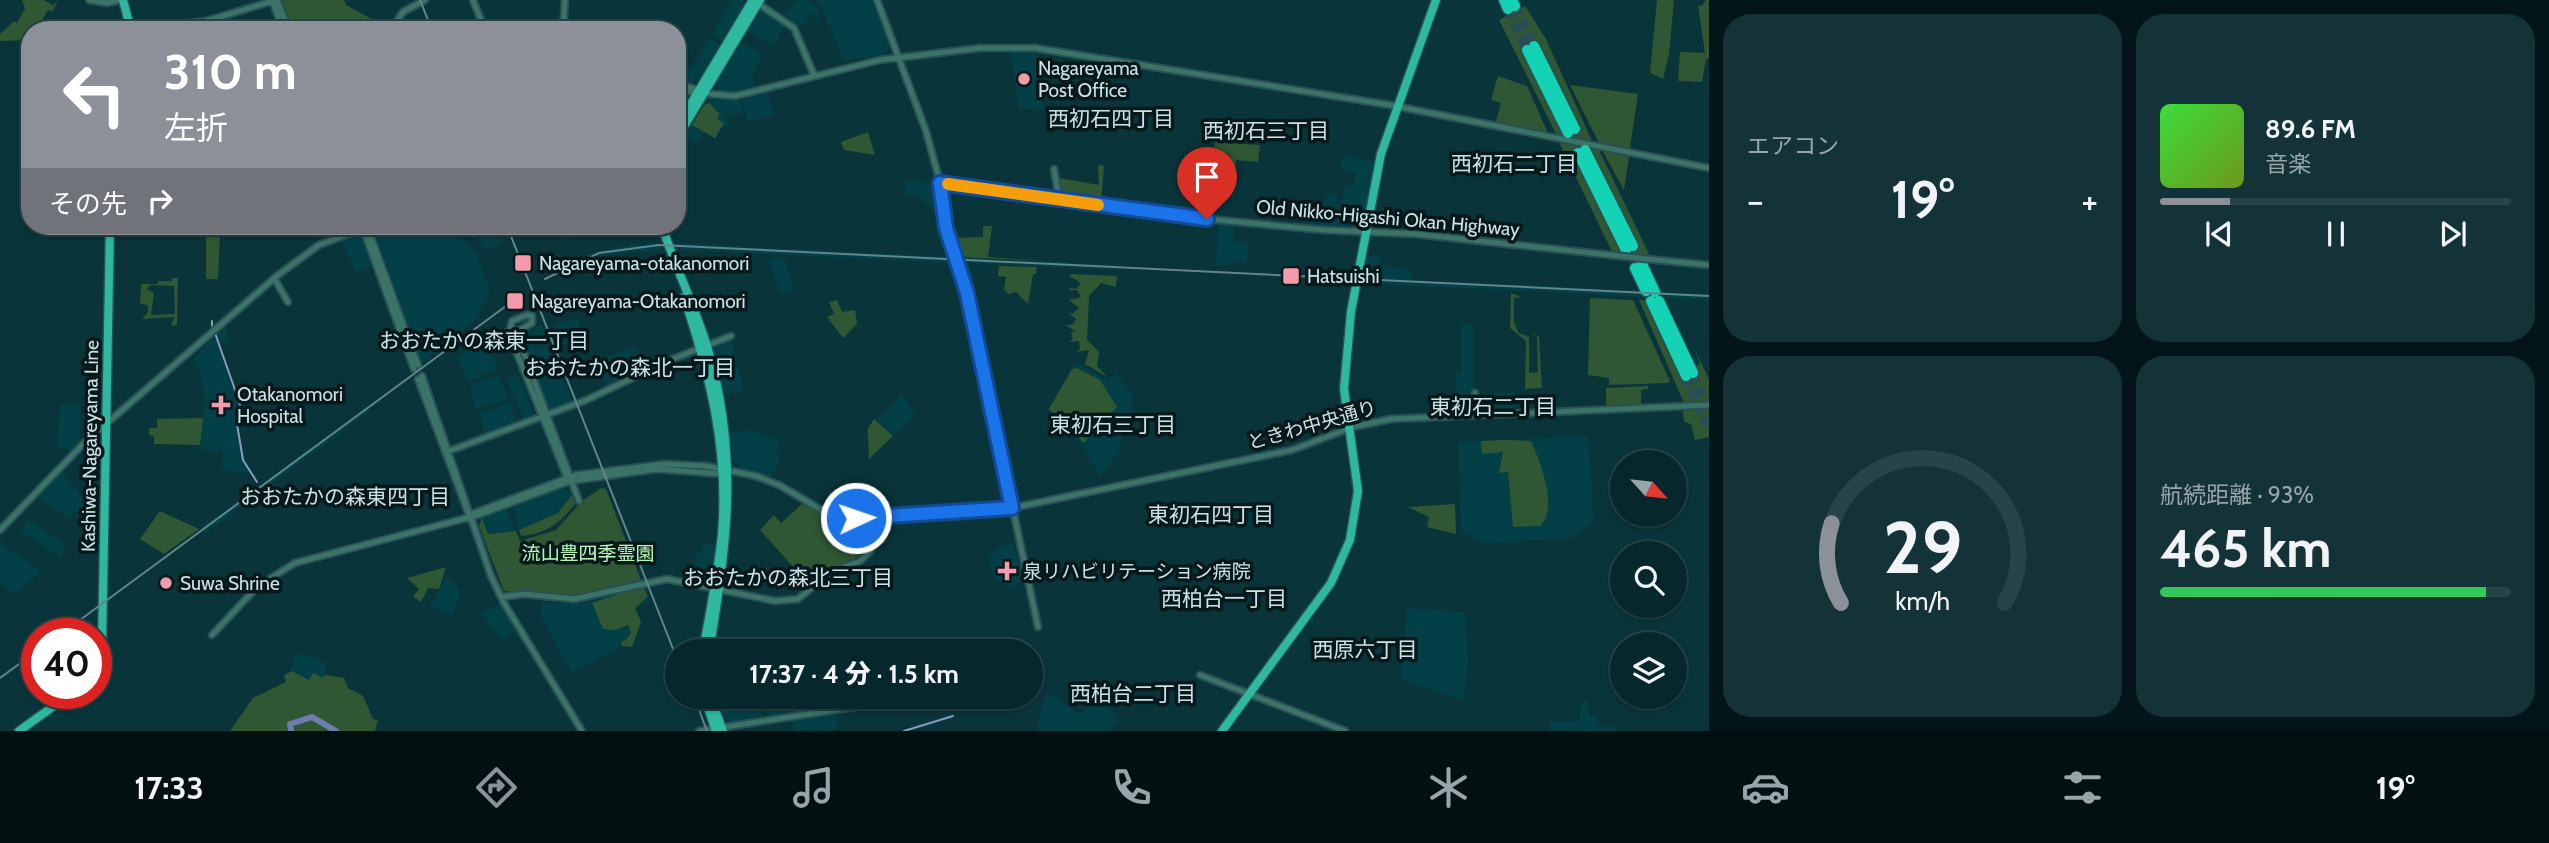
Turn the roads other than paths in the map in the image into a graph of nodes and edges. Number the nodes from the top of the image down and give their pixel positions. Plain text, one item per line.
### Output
1 (89, 0) edge
2 (122, 0) edge
3 (274, 0) edge
4 (425, 0) edge
5 (473, 0) edge
6 (565, 0) edge
7 (877, 0) edge
8 (1436, 0) edge
9 (755, 1) edge
10 (130, 21) edge
11 (206, 21) edge
12 (280, 21) edge
13 (284, 21) edge
14 (397, 21) edge
15 (481, 21) edge
16 (564, 21) edge
17 (1530, 48) tunnel mouth
18 (899, 58) junction
19 (814, 75) junction
20 (686, 86) edge
21 (686, 90) edge
22 (701, 92) junction
23 (1397, 106) junction
24 (686, 114) edge
25 (686, 121) edge
26 (1572, 131) dead end
27 (1582, 151) dead end
28 (1709, 168) edge
29 (1054, 169) dead end
30 (940, 183) junction
31 (1059, 199) junction
32 (1365, 232) junction
33 (110, 235) edge
34 (344, 235) edge
35 (368, 235) edge
36 (663, 235) edge
37 (1627, 250) junction
38 (1641, 263) junction
39 (1709, 265) edge
40 (274, 278) junction
41 (288, 302) dead end
42 (509, 331) junction
43 (516, 332) junction
44 (731, 336) dead end
45 (704, 346) junction
46 (416, 367) dead end
47 (1689, 375) tunnel mouth
48 (1475, 393) dead end
49 (1709, 405) edge
50 (1474, 415) junction
51 (544, 416) junction
52 (107, 423) junction
53 (1350, 429) junction
54 (449, 451) junction
55 (725, 472) junction
56 (569, 478) junction
57 (872, 497) dead end
58 (579, 501) dead end
59 (1012, 508) junction
60 (469, 515) junction
61 (874, 518) junction
62 (0, 530) edge
63 (718, 589) junction
64 (502, 597) junction
65 (103, 618) edge
66 (1038, 627) dead end
67 (212, 635) dead end
68 (706, 639) edge
69 (711, 639) edge
70 (1200, 675) dead end
71 (1250, 693) junction
72 (50, 709) edge
73 (710, 709) edge
74 (714, 709) edge
75 (844, 709) edge
76 (719, 729) edge
77 (19, 731) edge
78 (582, 731) edge
79 (699, 731) edge
80 (1222, 731) edge
81 (1345, 731) edge

1 - 2 street
2 - 10 main road
3 - 11 street
3 - 12 street
3 - 13 street
4 - 14 street
5 - 15 street
6 - 16 street
7 - 18 street
8 - 23 main road
9 - 19 street
9 - 22 main road
17 - 26 highway
18 - 19 street
18 - 23 street
18 - 30 street
19 - 22 street
20 - 22 street
21 - 22 street
22 - 24 main road
22 - 25 main road
23 - 28 street
23 - 32 main road
27 - 37 highway
29 - 31 street
30 - 31 street, Old Nikko-Higashi Okan Highway
30 - 59 street
31 - 32 street, Old Nikko-Higashi Okan Highway
32 - 37 street, Old Nikko-Higashi Okan Highway
32 - 53 main road
33 - 52 main road, Kashiwa-Nagareyama Line
34 - 40 street
35 - 46 street
36 - 45 main road
37 - 38 street, Old Nikko-Higashi Okan Highway, bridge
38 - 39 street, Old Nikko-Higashi Okan Highway
38 - 47 highway
40 - 41 street
40 - 52 street
42 - 43 street
42 - 43 street
42 - 51 street
43 - 51 street
44 - 45 street
45 - 51 street
45 - 55 main road
48 - 50 street
49 - 50 street, ときわ中央通り
50 - 53 street, ときわ中央通り
51 - 54 street
51 - 56 street
52 - 62 street
52 - 65 main road, Kashiwa-Nagareyama Line
53 - 59 street, ときわ中央通り
53 - 71 main road
54 - 60 street
54 - 60 street
55 - 56 street, ときわ中央通り
55 - 61 street, ときわ中央通り
55 - 63 main road
56 - 58 street
56 - 60 street, ときわ中央通り
57 - 61 street
59 - 61 street, ときわ中央通り
59 - 66 street
60 - 64 street
60 - 67 street, ときわ中央通り
61 - 63 street
63 - 64 street
63 - 68 main road
63 - 69 main road
64 - 78 street
70 - 71 street
71 - 80 main road
71 - 81 street
72 - 77 main road
73 - 76 main road
74 - 76 main road
75 - 76 street
76 - 79 street

